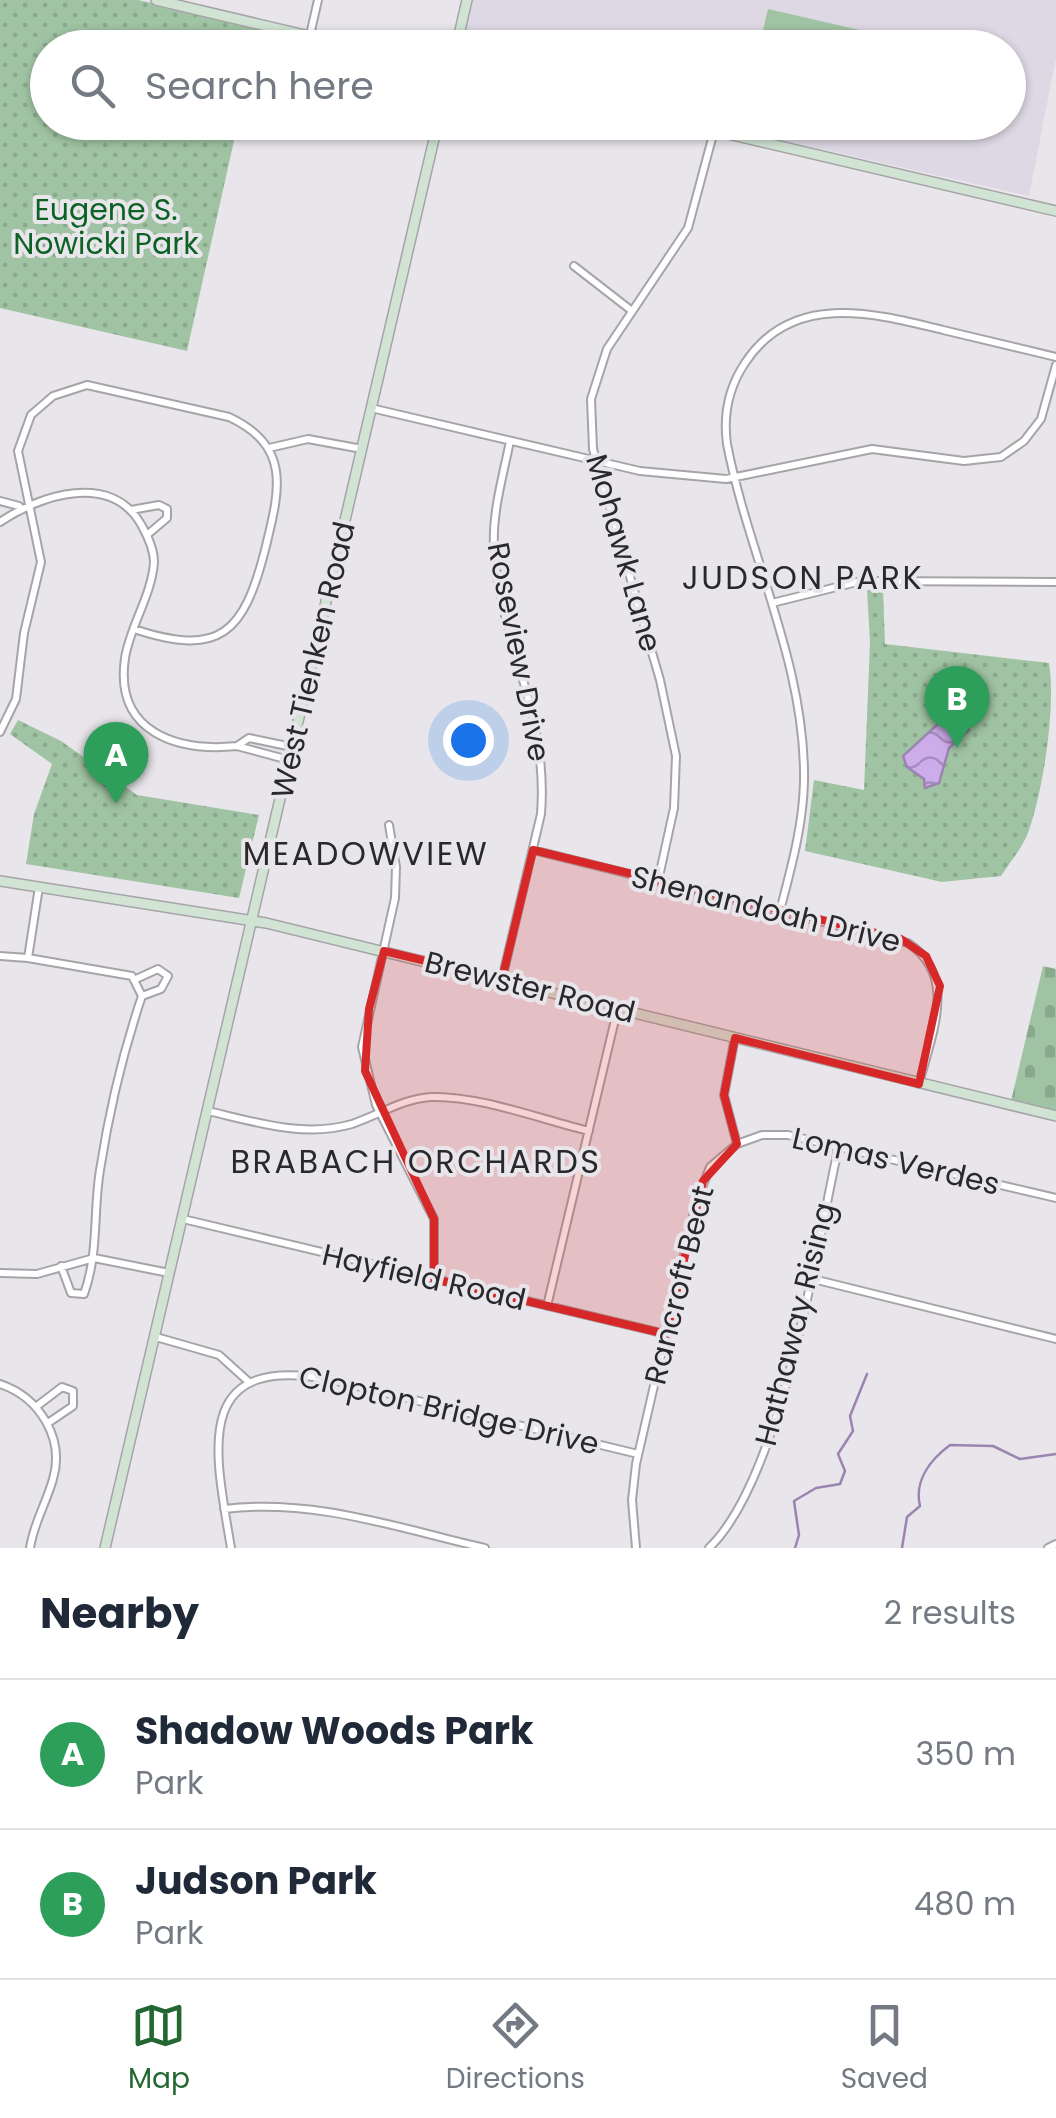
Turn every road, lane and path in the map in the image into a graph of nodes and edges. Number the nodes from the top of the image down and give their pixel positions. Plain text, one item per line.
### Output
1 (156, 0) edge
2 (318, 0) edge
3 (467, 0) edge
4 (288, 30) edge
5 (311, 30) edge
6 (460, 30) edge
7 (434, 140) edge
8 (712, 140) edge
9 (753, 140) edge
10 (1056, 210) edge
11 (574, 266) dead end
12 (632, 310) junction
13 (1056, 357) edge
14 (1056, 365) edge
15 (371, 408) junction
16 (510, 441) junction
17 (269, 448) junction
18 (362, 449) junction
19 (598, 461) junction
20 (734, 478) junction
21 (0, 501) edge
22 (31, 504) junction
23 (20, 507) junction
24 (130, 510) junction
25 (0, 522) edge
26 (147, 535) junction
27 (1056, 582) edge
28 (772, 603) junction
29 (134, 628) junction
30 (0, 732) edge
31 (237, 746) junction
32 (292, 747) junction
33 (289, 760) junction
34 (389, 825) dead end
35 (532, 850) junction
36 (0, 881) edge
37 (658, 881) junction
38 (40, 887) junction
39 (780, 910) junction
40 (252, 920) junction
41 (384, 951) junction
42 (0, 956) edge
43 (28, 958) junction
44 (136, 978) junction
45 (502, 979) junction
46 (142, 996) junction
47 (618, 1008) junction
48 (735, 1038) junction
49 (919, 1084) junction
50 (208, 1111) junction
51 (379, 1111) junction
52 (1056, 1116) edge
53 (589, 1130) junction
54 (737, 1144) junction
55 (838, 1145) junction
56 (1056, 1198) edge
57 (184, 1218) junction
58 (94, 1258) junction
59 (61, 1266) junction
60 (0, 1273) edge
61 (171, 1273) junction
62 (809, 1278) junction
63 (434, 1279) junction
64 (547, 1306) junction
65 (666, 1334) junction
66 (156, 1337) junction
67 (1056, 1339) edge
68 (250, 1383) junction
69 (0, 1384) edge
70 (37, 1406) junction
71 (48, 1423) junction
72 (638, 1454) junction
73 (224, 1509) junction
74 (1056, 1544) edge
75 (30, 1548) edge
76 (105, 1548) edge
77 (231, 1548) edge
78 (485, 1548) edge
79 (636, 1548) edge
80 (710, 1548) edge
81 (1048, 1548) edge

1 - 4 street
2 - 5 street
3 - 6 street
7 - 15 street, West Tienken Road
8 - 12 street, Mohawk Lane
9 - 10 street
11 - 12 street
12 - 19 street, Mohawk Lane
13 - 20 street
14 - 20 street
15 - 16 street
15 - 18 street, West Tienken Road
16 - 19 street
16 - 35 street, Roseview Drive
17 - 18 street
17 - 22 street
17 - 29 street
18 - 32 street, West Tienken Road
19 - 20 street
19 - 37 street, Mohawk Lane
20 - 28 street
21 - 23 street
22 - 23 street
22 - 24 street
22 - 30 street
23 - 25 street
24 - 26 street
24 - 26 street
26 - 29 street
27 - 28 street
28 - 39 street
29 - 31 street
31 - 32 street
31 - 33 street
32 - 33 street, West Tienken Road
33 - 40 street, West Tienken Road
34 - 41 street
35 - 37 street, Shenandoah Drive
35 - 45 street, Roseview Drive
36 - 38 street, Brewster Road
37 - 39 street, Shenandoah Drive
38 - 40 street, Brewster Road
38 - 43 street
39 - 49 street, Shenandoah Drive
40 - 41 street, Brewster Road
40 - 50 street, West Tienken Road
41 - 45 street, Brewster Road
41 - 51 street
42 - 43 street
43 - 44 street
44 - 46 street
44 - 46 street
45 - 47 street, Brewster Road
46 - 58 street
47 - 48 street, Brewster Road
47 - 53 street
48 - 49 street, Brewster Road
48 - 54 street
49 - 52 street, Brewster Road
50 - 51 street
50 - 57 street, West Tienken Road
51 - 53 street
51 - 63 street
53 - 64 street
54 - 55 street, Lomas Verdes
54 - 65 street, Rancroft Beat
55 - 56 street, Lomas Verdes
55 - 62 street, Hathaway Rising
57 - 61 street, West Tienken Road
57 - 63 street, Hayfield Road
58 - 59 street
58 - 59 street
58 - 61 street
59 - 60 street
61 - 66 street, West Tienken Road
62 - 67 street
62 - 80 street, Hathaway Rising
63 - 64 street, Hayfield Road
64 - 65 street, Hayfield Road
65 - 72 street, Rancroft Beat
66 - 68 street
66 - 76 street, West Tienken Road
68 - 72 street, Clopton Bridge Drive
68 - 73 street
69 - 70 street
70 - 71 street
70 - 71 street
71 - 75 street
72 - 79 street, Rancroft Beat
73 - 77 street
73 - 78 street
74 - 81 street

